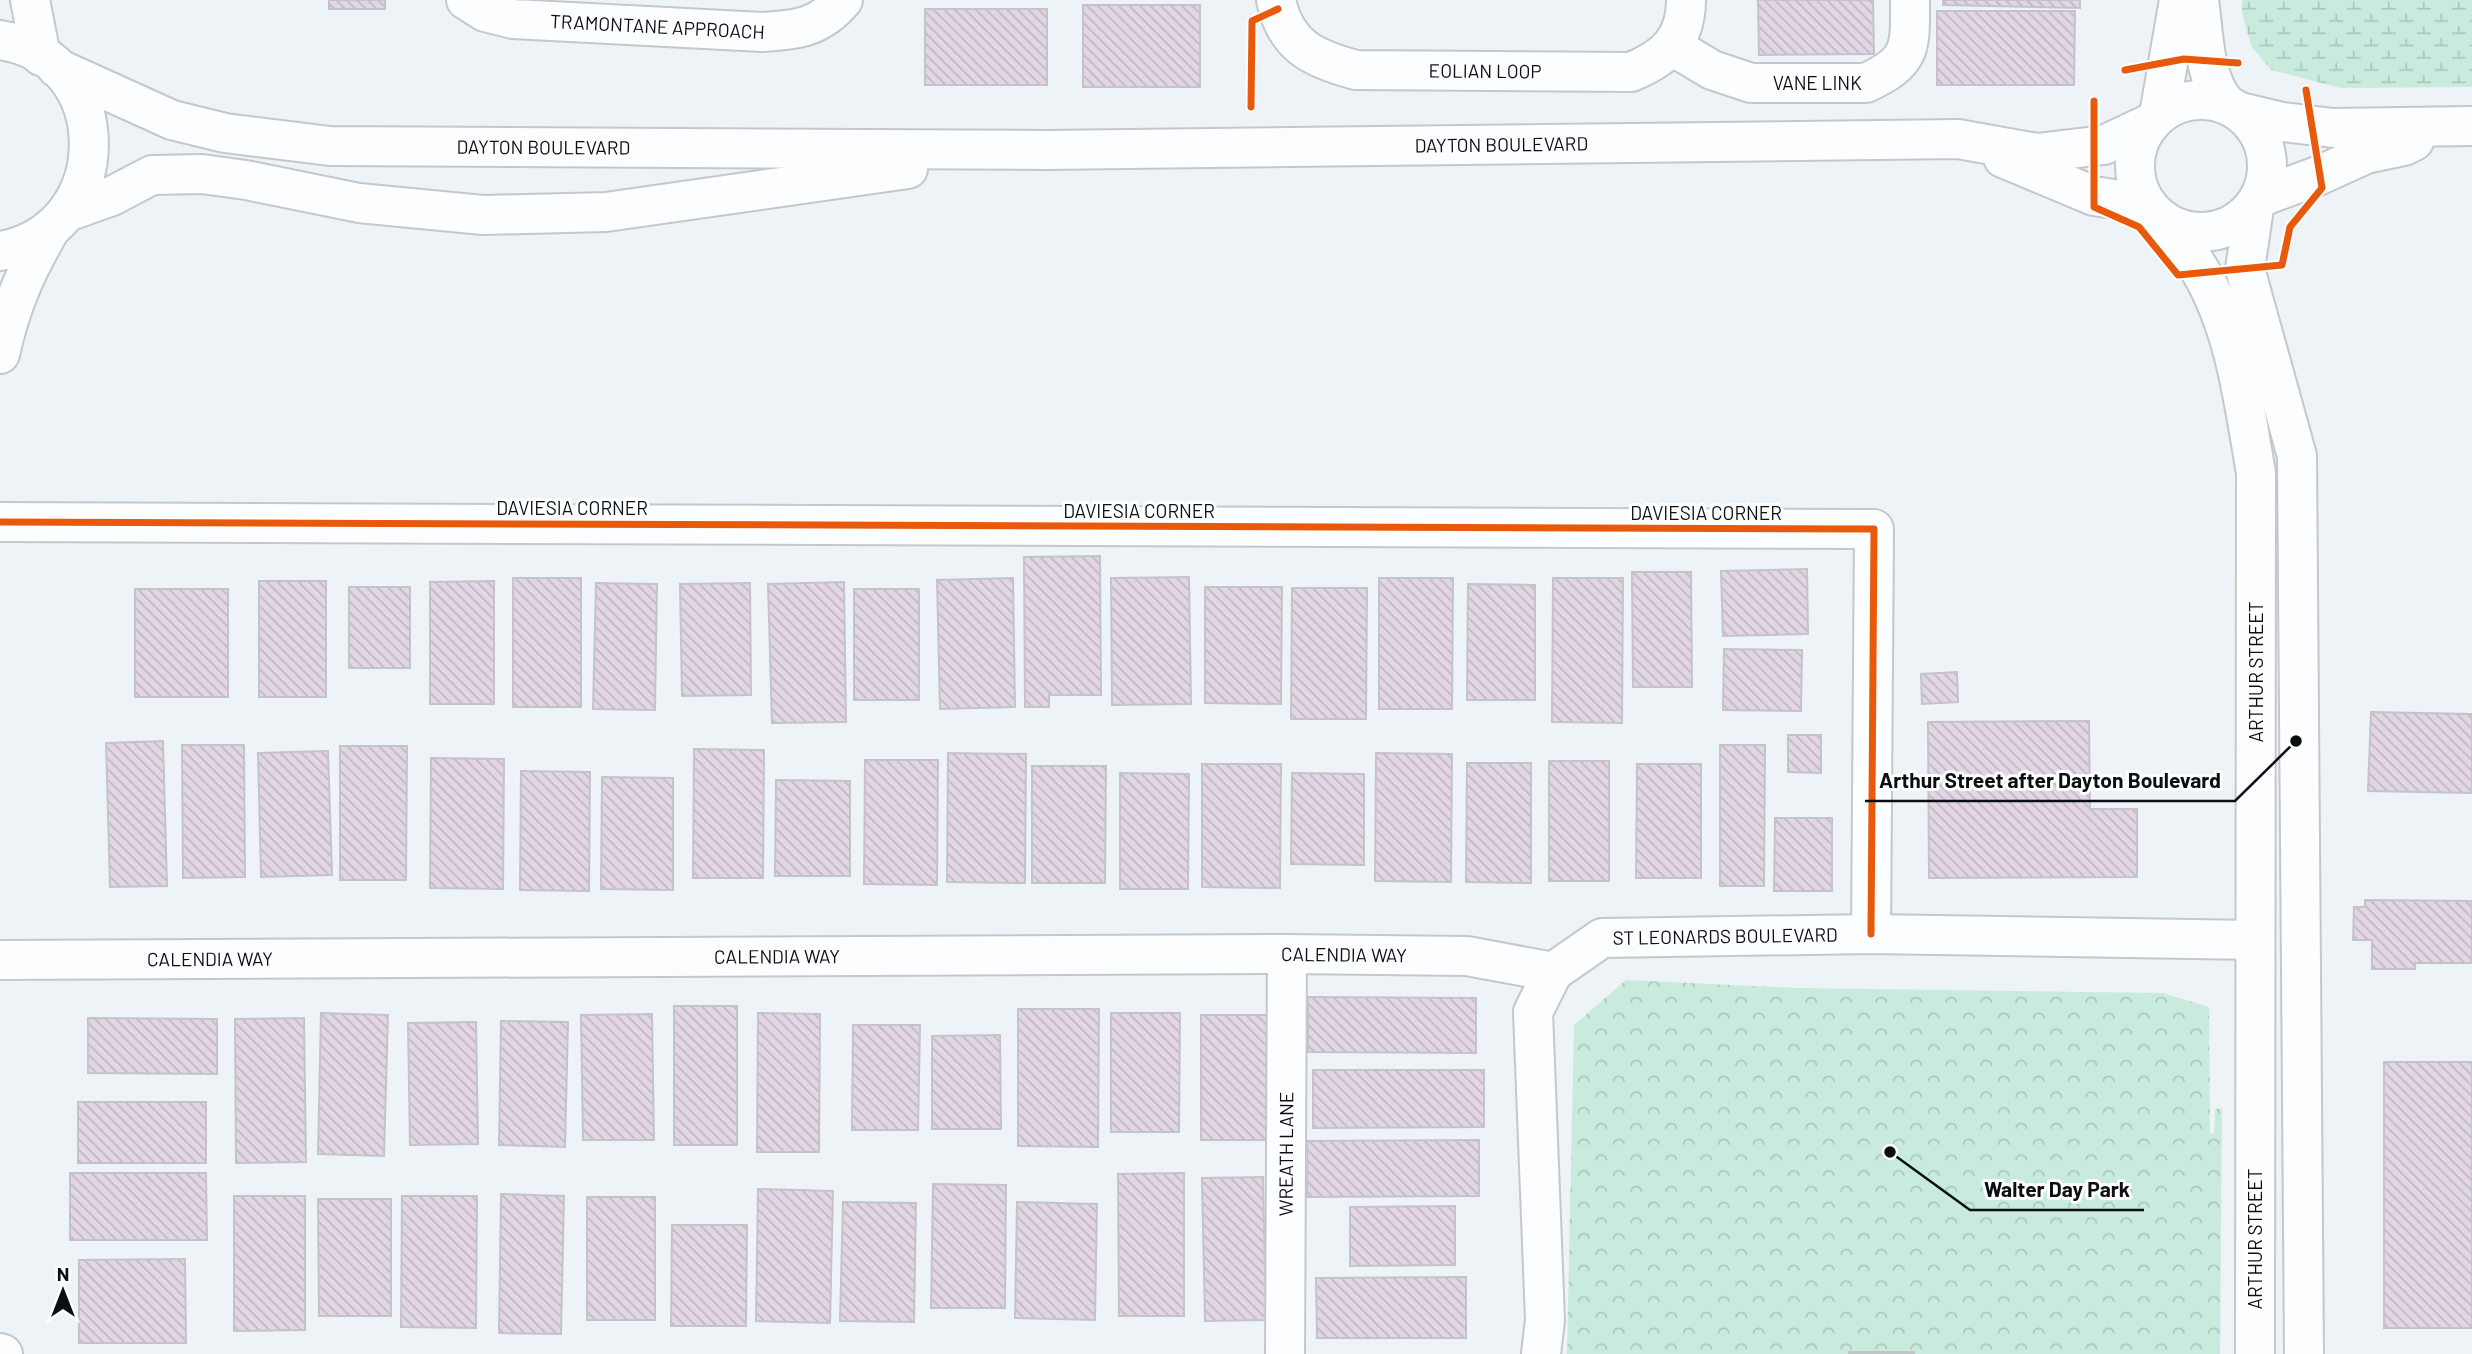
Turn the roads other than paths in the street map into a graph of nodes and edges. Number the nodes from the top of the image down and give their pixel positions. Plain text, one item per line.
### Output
1 (30, 0) edge
2 (466, 0) edge
3 (843, 0) edge
4 (1276, 0) edge
5 (1686, 0) edge
6 (1910, 0) edge
7 (2179, 0) edge
8 (2199, 0) edge
9 (0, 40) edge
10 (1672, 46) junction
11 (49, 62) junction
12 (2234, 109) junction
13 (2155, 119) junction
14 (2460, 126) edge
15 (1958, 139) junction
16 (1046, 150) junction
17 (2257, 202) junction
18 (2155, 212) junction
19 (60, 220) junction
20 (0, 251) edge
21 (0, 354) edge
22 (0, 522) edge
23 (1871, 934) junction
24 (2255, 940) junction
25 (1287, 954) junction
26 (0, 960) edge
27 (1553, 972) junction
28 (1285, 1354) edge
29 (1541, 1354) edge
30 (2255, 1354) edge
31 (2304, 1354) edge

1 - 11 street
2 - 3 street, TRAMONTANE APPROACH
4 - 10 street, EOLIAN LOOP
5 - 10 street
6 - 10 street, VANE LINK
7 - 13 street
8 - 12 street
9 - 11 street, DAYTON BOULEVARD
11 - 16 street, DAYTON BOULEVARD
11 - 19 street
12 - 13 street
12 - 14 street
12 - 17 street
13 - 15 street, DAYTON BOULEVARD
13 - 18 street
14 - 17 street
15 - 16 street, DAYTON BOULEVARD
15 - 18 street, DAYTON BOULEVARD
16 - 19 street, DAYTON BOULEVARD
17 - 18 street
17 - 31 street
18 - 24 street, ARTHUR STREET
19 - 20 street, DAYTON BOULEVARD
19 - 21 street
22 - 23 street, DAVIESIA CORNER
23 - 24 street, ST LEONARDS BOULEVARD
23 - 27 street, ST LEONARDS BOULEVARD
24 - 30 street, ARTHUR STREET
25 - 26 street, CALENDIA WAY
25 - 27 street, CALENDIA WAY
25 - 28 street, WREATH LANE
27 - 29 street, ST LEONARDS BOULEVARD

